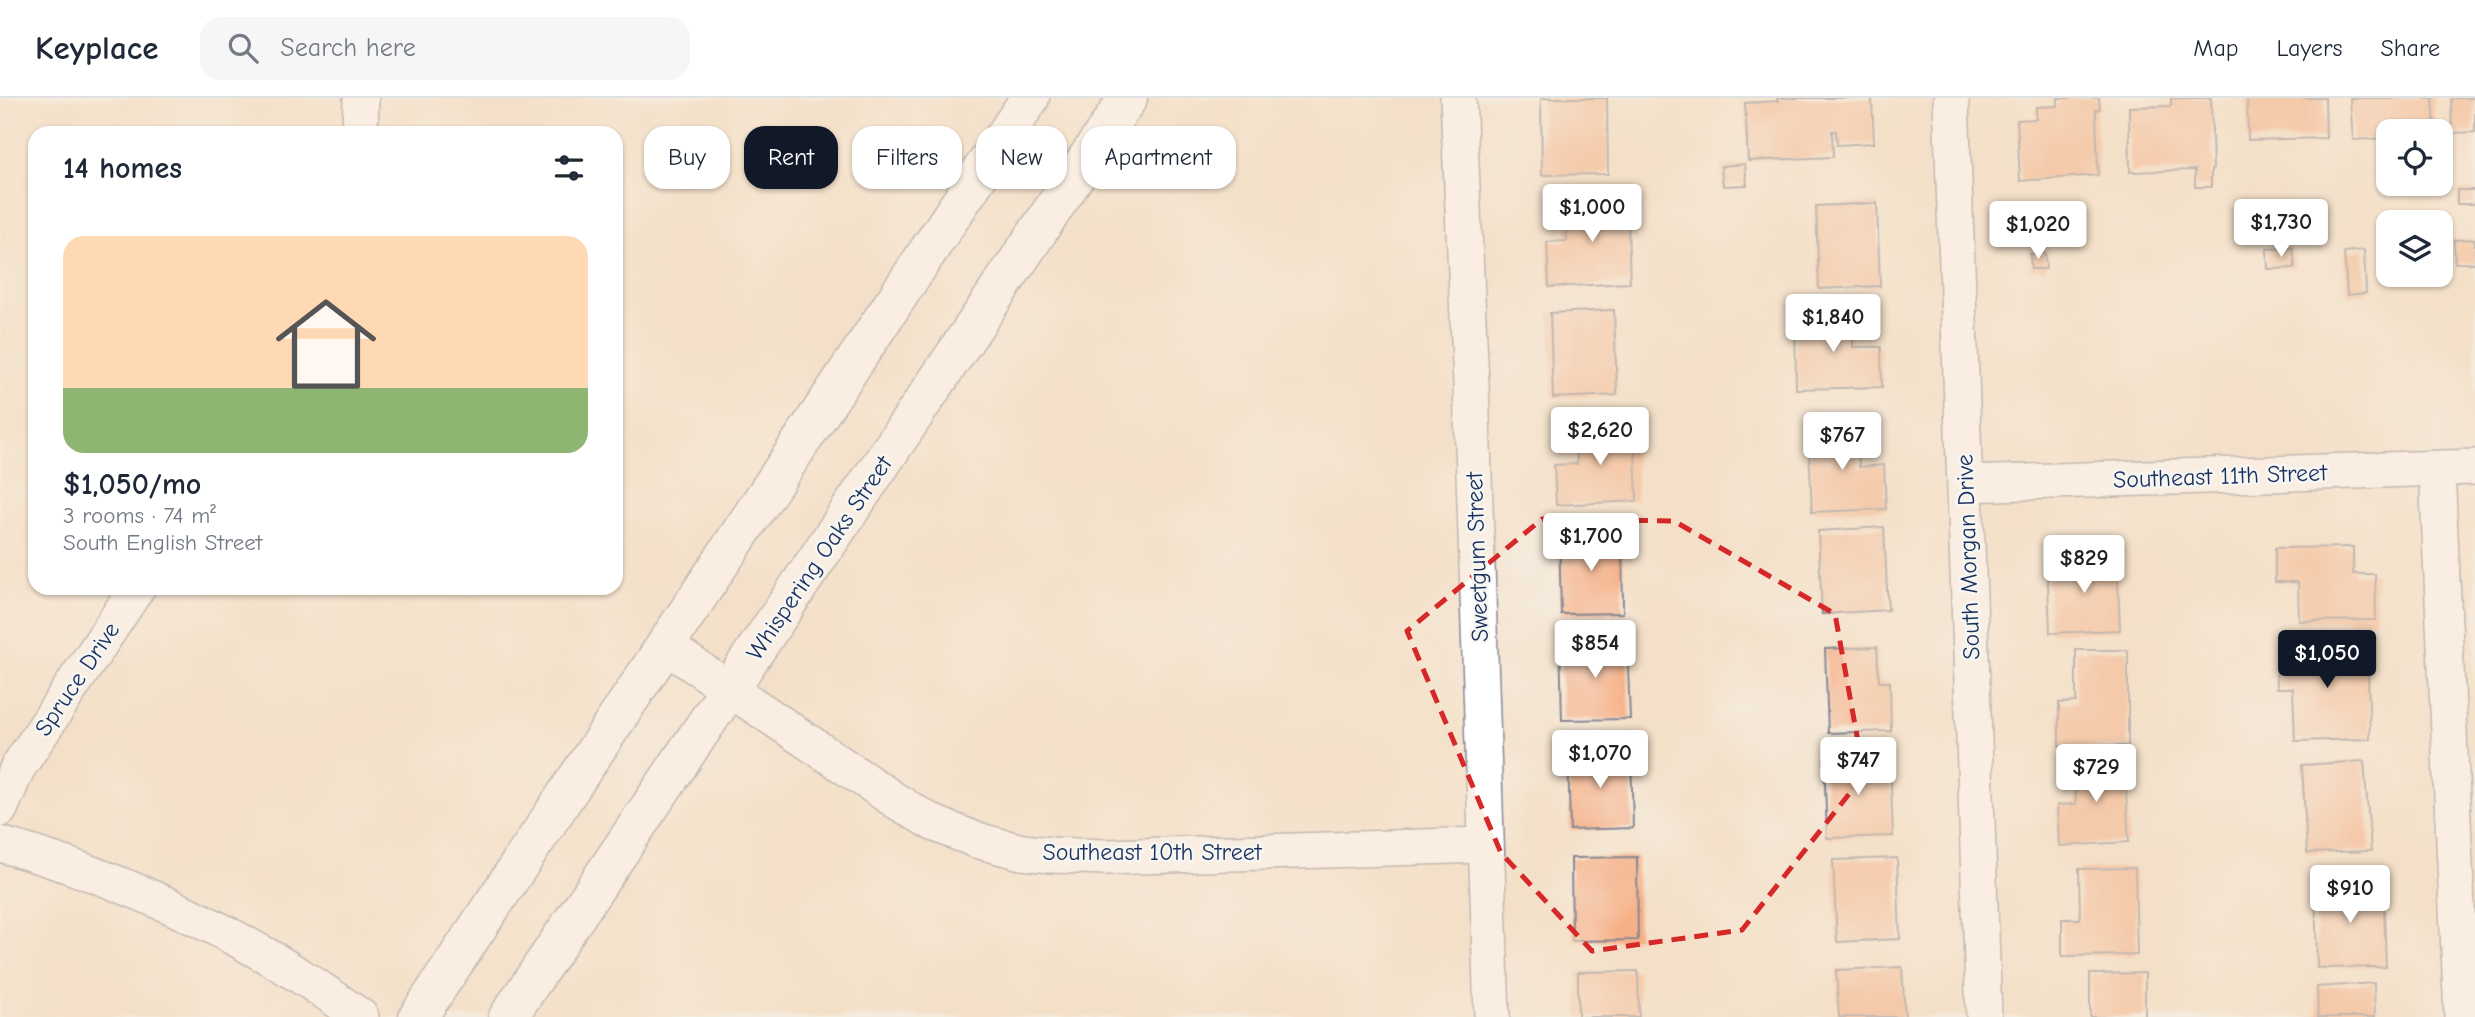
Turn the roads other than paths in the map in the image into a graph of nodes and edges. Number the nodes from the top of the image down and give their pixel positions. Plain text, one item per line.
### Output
1 (361, 98) edge
2 (1030, 98) edge
3 (1128, 98) edge
4 (1458, 98) edge
5 (1951, 98) edge
6 (360, 126) edge
7 (2475, 467) edge
8 (2437, 468) junction
9 (1965, 484) junction
10 (132, 595) edge
11 (667, 647) junction
12 (730, 690) junction
13 (0, 809) edge
14 (0, 844) edge
15 (1485, 845) junction
16 (360, 1017) edge
17 (418, 1017) edge
18 (508, 1017) edge
19 (1492, 1017) edge
20 (1984, 1017) edge
21 (2462, 1017) edge

1 - 6 street
2 - 11 street
3 - 12 street, Whispering Oaks Street
4 - 15 street, Sweetgum Street
5 - 9 street, South Morgan Drive
7 - 8 street, Southeast 11th Street
8 - 9 street, Southeast 11th Street
8 - 21 street
9 - 20 street, South Morgan Drive
10 - 13 street, Spruce Drive
11 - 12 street, Southeast 10th Street
11 - 17 street
12 - 15 street, Southeast 10th Street
12 - 18 street, Whispering Oaks Street
14 - 16 street
15 - 19 street, Sweetgum Street

